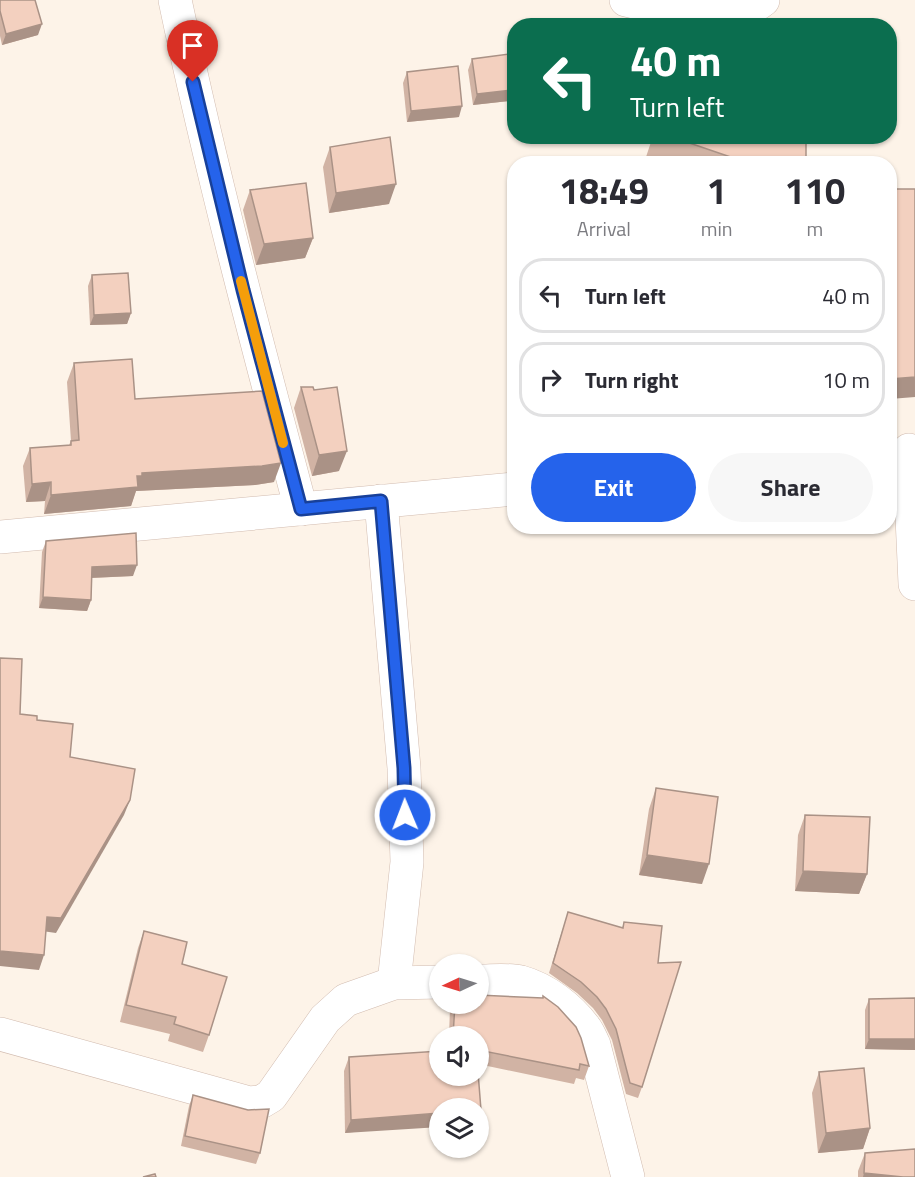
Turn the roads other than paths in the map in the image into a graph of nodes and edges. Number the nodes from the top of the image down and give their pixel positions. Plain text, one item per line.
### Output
1 (175, 0) edge
2 (626, 0) edge
3 (763, 0) edge
4 (904, 450) edge
5 (507, 490) edge
6 (381, 501) junction
7 (301, 509) junction
8 (0, 537) edge
9 (915, 584) edge
10 (489, 981) edge
11 (429, 982) edge
12 (394, 983) junction
13 (0, 1034) edge
14 (628, 1177) edge

1 - 7 street
2 - 3 street
4 - 9 street
5 - 6 street
6 - 7 street
6 - 12 street
7 - 8 street
10 - 14 street
11 - 12 street
12 - 13 street

